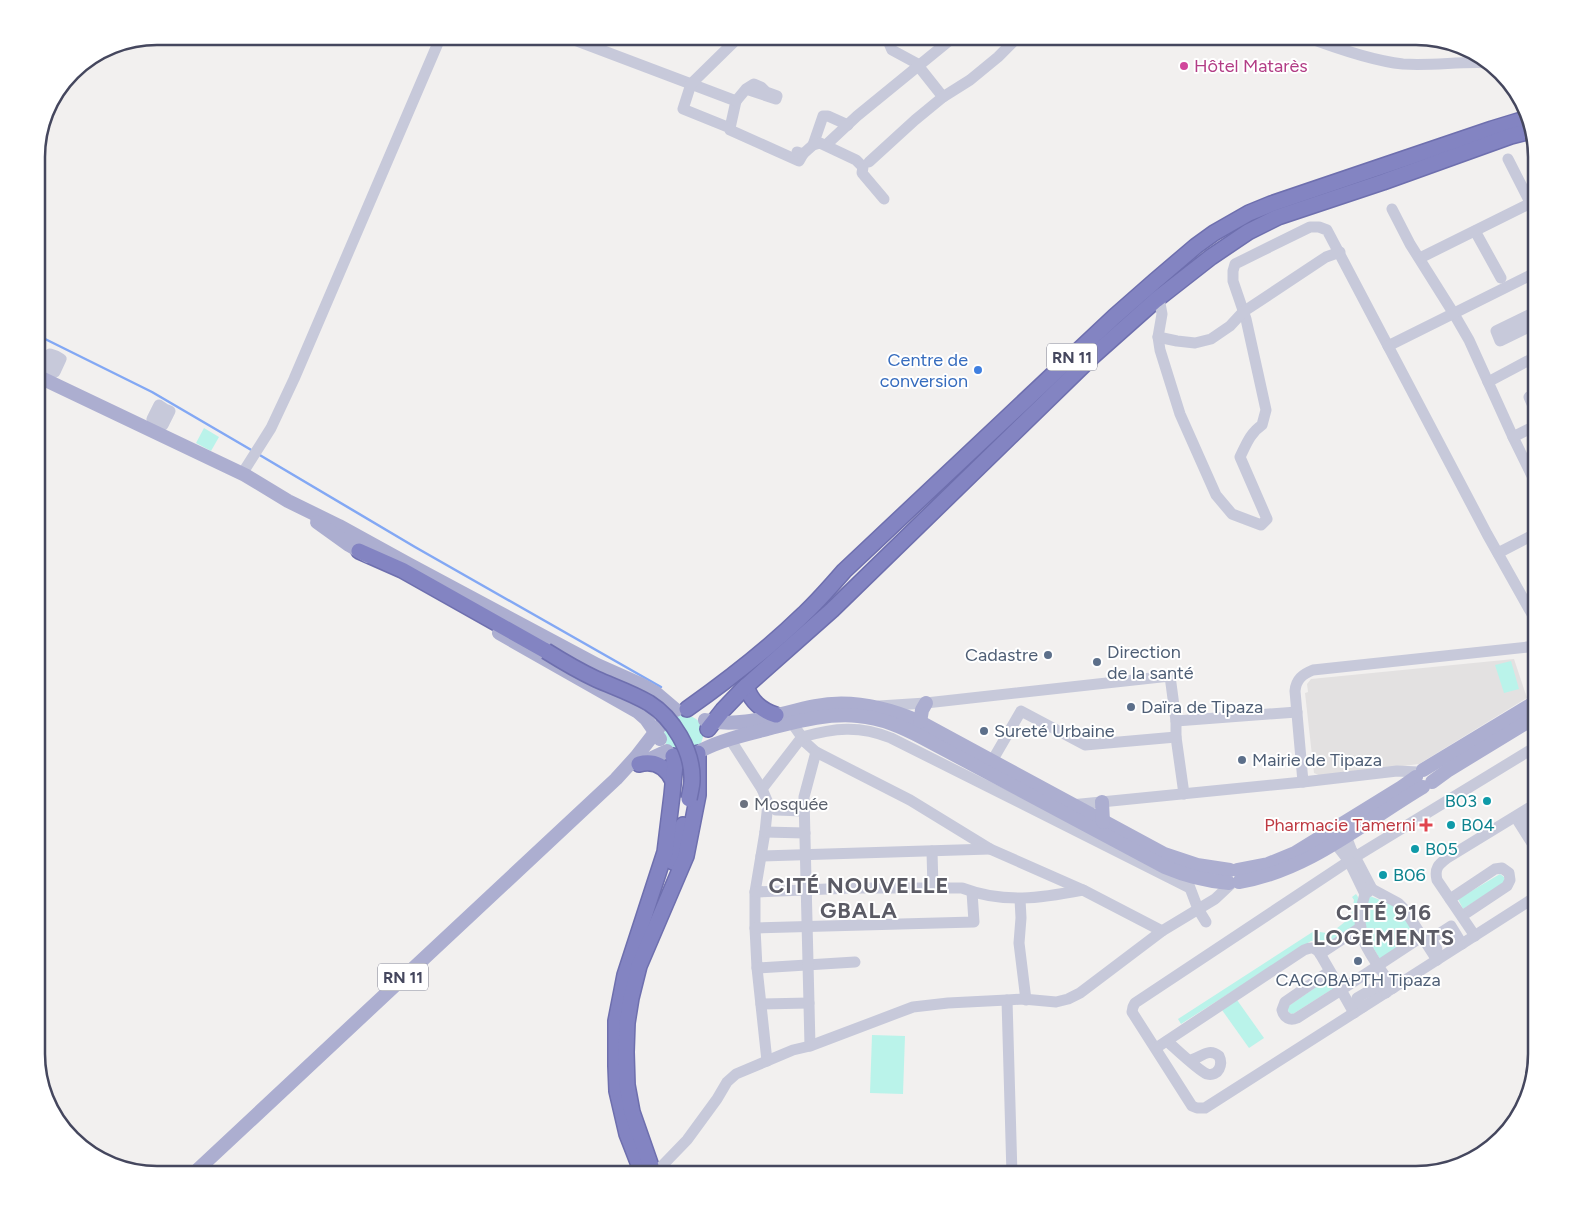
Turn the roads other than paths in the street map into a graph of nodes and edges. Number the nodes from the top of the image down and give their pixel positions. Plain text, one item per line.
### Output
1 (438, 45) edge
2 (588, 45) edge
3 (731, 45) edge
4 (890, 45) edge
5 (944, 45) edge
6 (1010, 45) edge
7 (1328, 45) edge
8 (1477, 63) edge
9 (918, 66) junction
10 (690, 84) junction
11 (746, 89) dead end
12 (943, 97) junction
13 (736, 101) junction
14 (1521, 120) edge
15 (848, 125) junction
16 (731, 126) junction
17 (1525, 132) edge
18 (813, 145) junction
19 (826, 145) junction
20 (1508, 159) dead end
21 (864, 162) junction
22 (1528, 192) edge
23 (884, 199) dead end
24 (1528, 205) edge
25 (1392, 209) dead end
26 (1475, 231) junction
27 (1340, 252) junction
28 (1420, 258) junction
29 (1528, 277) edge
30 (1501, 278) dead end
31 (1159, 298) junction
32 (1243, 312) junction
33 (1454, 314) junction
34 (1528, 315) edge
35 (1528, 327) edge
36 (1158, 337) junction
37 (1388, 346) junction
38 (56, 356) dead end
39 (1528, 361) edge
40 (45, 364) edge
41 (1528, 369) edge
42 (1500, 375) junction
43 (45, 376) edge
44 (1488, 382) junction
45 (165, 409) dead end
46 (155, 427) junction
47 (1528, 430) edge
48 (1513, 437) junction
49 (1528, 468) edge
50 (242, 474) junction
51 (288, 501) junction
52 (1528, 538) edge
53 (359, 551) junction
54 (1498, 553) junction
55 (408, 564) junction
56 (469, 607) junction
57 (1528, 607) edge
58 (1528, 647) edge
59 (746, 686) junction
60 (1020, 693) junction
61 (926, 703) junction
62 (874, 706) junction
63 (1528, 707) edge
64 (681, 710) junction
65 (1021, 711) junction
66 (1296, 712) junction
67 (776, 716) junction
68 (1176, 721) junction
69 (920, 722) junction
70 (1528, 722) edge
71 (792, 723) junction
72 (708, 724) junction
73 (802, 737) junction
74 (1176, 737) junction
75 (730, 739) junction
76 (663, 741) junction
77 (1528, 751) edge
78 (700, 752) junction
79 (816, 752) junction
80 (992, 761) junction
81 (639, 764) junction
82 (1422, 778) junction
83 (616, 779) junction
84 (673, 780) junction
85 (1303, 782) junction
86 (762, 789) junction
87 (1184, 794) junction
88 (1102, 802) junction
89 (768, 803) junction
90 (1071, 804) junction
91 (1528, 810) edge
92 (804, 811) junction
93 (1521, 816) junction
94 (1528, 816) edge
95 (1103, 822) junction
96 (765, 832) junction
97 (805, 833) junction
98 (1528, 837) edge
99 (1340, 840) junction
100 (990, 848) junction
101 (932, 851) junction
102 (806, 853) junction
103 (761, 856) junction
104 (1352, 859) junction
105 (1233, 878) junction
106 (1187, 881) junction
107 (1438, 882) junction
108 (933, 889) junction
109 (807, 890) junction
110 (1083, 890) junction
111 (755, 892) junction
112 (972, 892) junction
113 (1369, 892) junction
114 (1020, 899) junction
115 (1450, 899) junction
116 (1528, 902) edge
117 (1198, 909) junction
118 (654, 914) junction
119 (1463, 918) junction
120 (1206, 922) dead end
121 (1361, 927) junction
122 (755, 928) junction
123 (808, 928) junction
124 (1162, 931) junction
125 (1423, 936) junction
126 (1475, 936) junction
127 (1462, 944) junction
128 (1320, 954) junction
129 (1440, 958) junction
130 (855, 962) dead end
131 (808, 965) junction
132 (757, 968) junction
133 (1375, 968) junction
134 (1330, 971) junction
135 (1345, 987) junction
136 (1389, 991) junction
137 (1007, 1000) junction
138 (1026, 1000) junction
139 (809, 1002) junction
140 (761, 1004) junction
141 (1359, 1010) junction
142 (1167, 1041) junction
143 (810, 1046) junction
144 (1156, 1048) junction
145 (1190, 1060) dead end
146 (767, 1061) junction
147 (202, 1166) edge
148 (639, 1166) edge
149 (654, 1166) edge
150 (662, 1166) edge
151 (1012, 1166) edge

1 - 50 street
2 - 10 street
3 - 10 street
4 - 9 street
5 - 9 street
6 - 12 street
7 - 8 street
9 - 12 street
9 - 15 street
10 - 13 street
10 - 16 street
11 - 13 street
12 - 21 street
13 - 16 street
14 - 64 highway, RN 11
15 - 18 street
15 - 19 street
16 - 18 street
17 - 31 highway, RN 11
18 - 19 street
19 - 21 street
20 - 22 street
21 - 23 street
24 - 26 street
25 - 28 street
26 - 28 street
26 - 30 street
27 - 32 street
27 - 32 street
27 - 37 street
28 - 33 street
29 - 33 street
31 - 36 street
31 - 59 highway, RN 11
32 - 36 street
32 - 36 street
33 - 37 street
33 - 44 street
34 - 35 street
37 - 54 street
38 - 40 street
39 - 42 street
41 - 42 street
42 - 44 street
43 - 46 main road
44 - 48 street
45 - 46 street
46 - 50 main road
47 - 48 street
48 - 49 street
50 - 51 main road
51 - 53 main road
51 - 55 main road
52 - 54 street
53 - 56 highway
53 - 76 main road
54 - 57 street
55 - 56 highway
55 - 64 main road
56 - 118 highway, bridge
58 - 66 street
59 - 67 highway
59 - 72 highway, RN 11
60 - 61 street
60 - 65 street
60 - 68 street
61 - 62 street
61 - 69 main road
62 - 67 main road
62 - 69 main road
63 - 82 main road
64 - 72 main road
64 - 76 main road, RN 11
65 - 74 street
65 - 80 street
66 - 68 street
66 - 85 street
67 - 72 main road
68 - 74 street
69 - 80 main road
70 - 82 main road
71 - 73 street
71 - 75 main road
71 - 106 main road
72 - 78 main road, RN 11
73 - 79 street
73 - 86 street
73 - 106 street
74 - 87 street
75 - 78 main road
75 - 86 street
76 - 78 main road
76 - 81 main road
76 - 83 main road, RN 11
76 - 84 highway
77 - 104 street
78 - 118 highway
79 - 92 street
79 - 100 street
80 - 90 main road
81 - 83 main road, RN 11
81 - 84 highway
82 - 85 street
82 - 99 main road
82 - 105 main road
83 - 147 main road, RN 11
84 - 118 highway
85 - 87 street
86 - 89 street
87 - 88 street
88 - 90 street
88 - 95 main road
89 - 92 street
89 - 96 street
90 - 95 main road
91 - 93 street
92 - 97 street
93 - 94 street
93 - 98 street
93 - 107 street
95 - 105 main road
96 - 97 street
96 - 103 street
97 - 102 street
99 - 104 street
99 - 105 main road
100 - 101 street
100 - 110 street
101 - 102 street
101 - 108 street
102 - 103 street
102 - 109 street
103 - 111 street
104 - 113 street
104 - 144 street
105 - 106 main road
105 - 117 street
106 - 117 street
107 - 115 street
107 - 119 street
108 - 109 street
108 - 112 street
109 - 111 street
109 - 123 street
110 - 114 street
110 - 124 street
111 - 122 street
112 - 114 street
112 - 123 street
113 - 121 street
113 - 125 street
114 - 138 street
115 - 119 street
115 - 119 street
116 - 126 street
117 - 120 street
117 - 124 street
118 - 148 highway
118 - 149 highway
119 - 126 street
121 - 128 street
121 - 133 street
122 - 123 street
122 - 132 street
123 - 131 street
124 - 138 street
125 - 129 street
125 - 133 street
126 - 127 street
127 - 129 street
127 - 129 street
128 - 134 street
128 - 142 street
129 - 136 street
130 - 131 street
131 - 132 street
131 - 139 street
132 - 140 street
133 - 135 street
133 - 136 street
134 - 135 street
134 - 135 street
135 - 141 street
136 - 141 street
137 - 138 street
137 - 143 street
137 - 151 street
139 - 140 street
139 - 143 street
140 - 146 street
141 - 144 street
142 - 144 street
142 - 145 street
143 - 146 street
146 - 150 street

